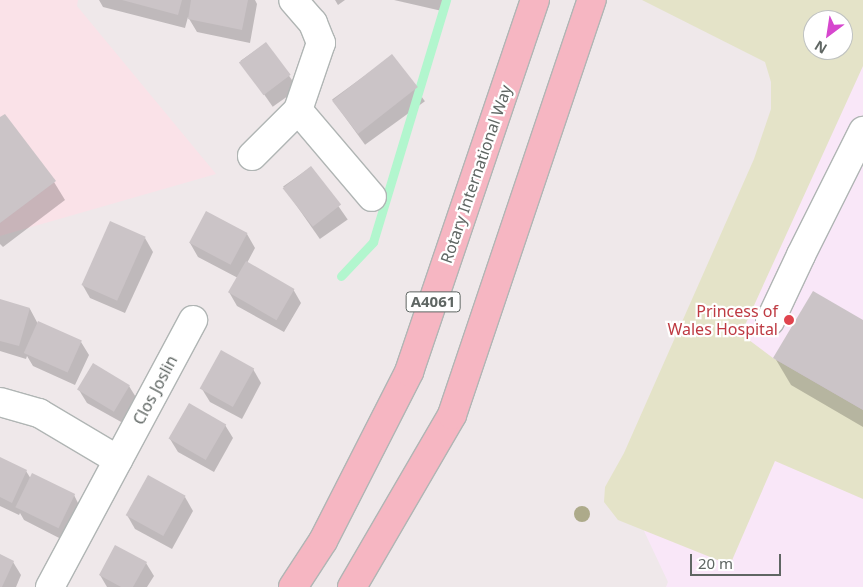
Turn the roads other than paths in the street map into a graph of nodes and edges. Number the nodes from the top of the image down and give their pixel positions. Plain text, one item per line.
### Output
1 (293, 0) edge
2 (535, 0) edge
3 (592, 0) edge
4 (298, 110) junction
5 (863, 131) edge
6 (252, 156) dead end
7 (372, 197) dead end
8 (193, 320) dead end
9 (770, 321) dead end
10 (0, 402) edge
11 (118, 460) junction
12 (50, 587) edge
13 (293, 587) edge
14 (352, 587) edge

1 - 4 street
2 - 13 main road, Rotary International Way / A4061
3 - 14 main road, A4061
4 - 6 street
4 - 7 street
5 - 9 street
8 - 11 street, Clos Joslin
10 - 11 street
11 - 12 street, Clos Joslin

